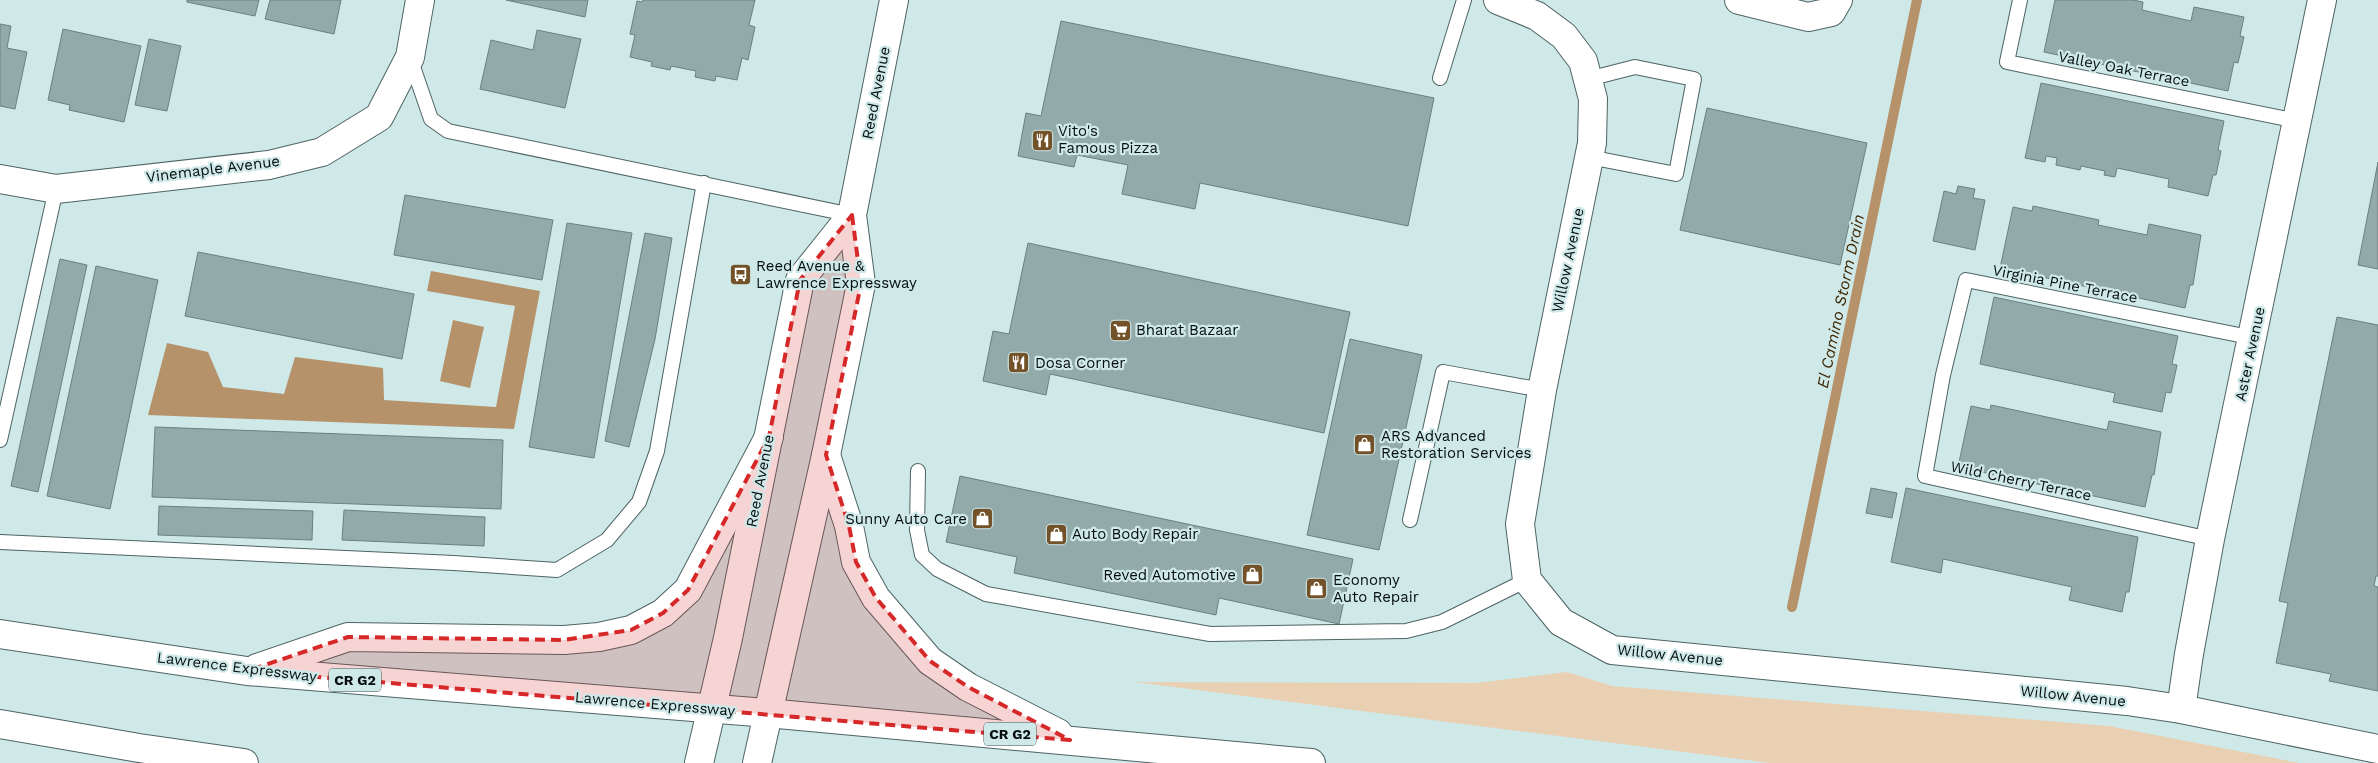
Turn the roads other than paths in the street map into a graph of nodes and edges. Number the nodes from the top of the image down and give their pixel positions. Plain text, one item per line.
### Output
1 (420, 0) edge
2 (894, 0) edge
3 (1464, 0) edge
4 (1498, 0) edge
5 (1739, 0) edge
6 (1838, 0) edge
7 (2020, 0) edge
8 (2322, 0) edge
9 (1544, 8) edge
10 (410, 57) junction
11 (1440, 78) dead end
12 (1588, 79) junction
13 (2297, 121) junction
14 (1589, 157) junction
15 (0, 179) edge
16 (704, 183) junction
17 (56, 190) junction
18 (852, 215) junction
19 (2254, 338) junction
20 (1943, 375) joint
21 (1542, 390) junction
22 (769, 437) junction
23 (0, 440) edge
24 (826, 455) junction
25 (918, 470) dead end
26 (1410, 520) dead end
27 (2210, 539) junction
28 (0, 542) edge
29 (1527, 580) junction
30 (0, 634) edge
31 (247, 671) junction
32 (712, 709) junction
33 (2181, 710) junction
34 (767, 713) junction
35 (0, 725) edge
36 (1070, 740) junction
37 (2378, 749) edge
38 (145, 763) edge
39 (244, 763) edge
40 (699, 763) edge
41 (757, 763) edge
42 (1311, 763) edge

1 - 10 main road, Vinemaple Avenue
2 - 18 main road, Reed Avenue
3 - 11 lane
4 - 9 main road, Willow Avenue
5 - 6 main road
7 - 13 lane, Valley Oak Terrace
8 - 13 main road, Aster Avenue
9 - 12 main road, Willow Avenue
10 - 16 lane
10 - 17 main road, Vinemaple Avenue
12 - 14 main road, Willow Avenue
12 - 14 lane
13 - 19 main road, Aster Avenue
14 - 21 main road, Willow Avenue
15 - 17 main road, Vinemaple Avenue
16 - 18 lane
16 - 28 lane
17 - 23 lane
18 - 22 main road, Reed Avenue
18 - 24 main road, Reed Avenue
19 - 20 lane, Virginia Pine Terrace
19 - 27 main road, Aster Avenue
20 - 27 lane, Wild Cherry Terrace
21 - 26 lane
21 - 29 main road, Willow Avenue
22 - 31 main road
22 - 32 main road, Reed Avenue
24 - 34 main road, Reed Avenue
24 - 36 main road
25 - 29 lane
27 - 33 main road, Aster Avenue
29 - 33 main road, Willow Avenue
30 - 31 main road, Lawrence Expressway / CR G2
31 - 32 main road, Lawrence Expressway / CR G2
32 - 34 main road, Lawrence Expressway / CR G2
32 - 40 main road, Reed Avenue
33 - 37 main road, Willow Avenue
34 - 36 main road, Lawrence Expressway / CR G2
34 - 41 main road, Reed Avenue
35 - 38 main road
35 - 39 main road
36 - 42 main road, Lawrence Expressway / CR G2

